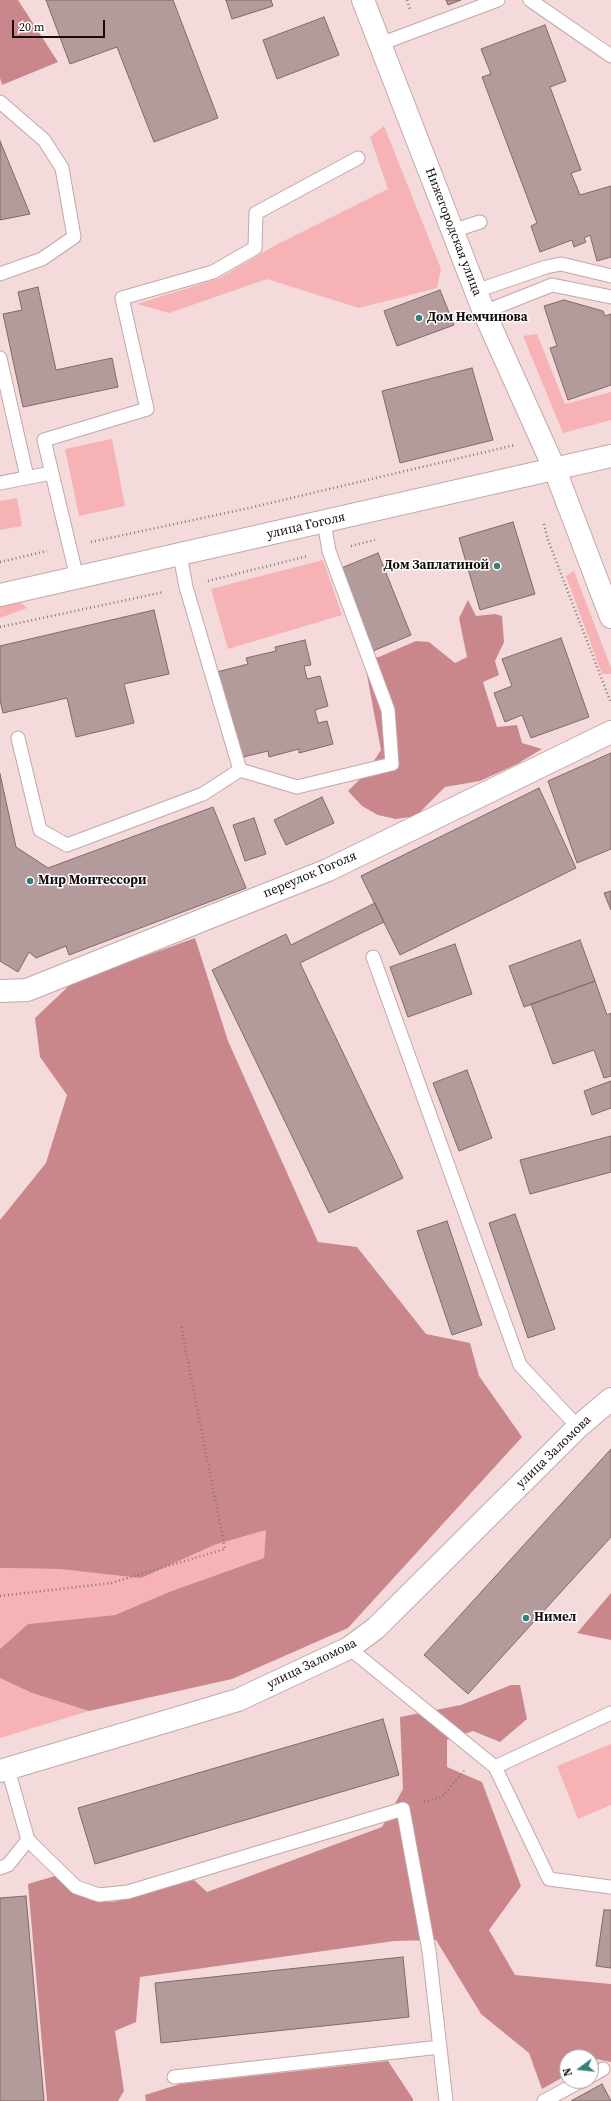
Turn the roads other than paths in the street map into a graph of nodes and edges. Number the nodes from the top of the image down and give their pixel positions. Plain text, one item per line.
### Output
1 (363, 0) edge
2 (498, 0) edge
3 (530, 0) edge
4 (380, 44) junction
5 (611, 56) edge
6 (0, 102) edge
7 (358, 158) dead end
8 (480, 222) dead end
9 (452, 231) junction
10 (0, 274) edge
11 (611, 276) edge
12 (476, 291) junction
13 (611, 297) edge
14 (484, 312) junction
15 (0, 358) edge
16 (611, 456) edge
17 (555, 470) junction
18 (51, 473) junction
19 (27, 477) junction
20 (0, 483) edge
21 (324, 522) junction
22 (180, 555) junction
23 (77, 578) junction
24 (0, 595) edge
25 (611, 617) edge
26 (611, 732) edge
27 (18, 738) dead end
28 (240, 770) junction
29 (373, 957) dead end
30 (0, 991) edge
31 (611, 1399) edge
32 (578, 1427) junction
33 (349, 1648) junction
34 (611, 1713) edge
35 (495, 1767) junction
36 (4, 1770) edge
37 (28, 1840) junction
38 (0, 1868) edge
39 (611, 1887) edge
40 (440, 2047) junction
41 (603, 2069) dead end
42 (599, 2071) edge
43 (174, 2077) dead end
44 (566, 2089) edge
45 (446, 2101) edge
46 (544, 2101) edge

1 - 4 street, Нижегородская улица
2 - 4 lane
3 - 5 lane
4 - 9 street, Нижегородская улица
6 - 10 lane
7 - 18 lane
8 - 9 lane
9 - 12 street, Нижегородская улица
11 - 12 lane
12 - 14 street, Нижегородская улица
13 - 14 lane
14 - 17 street, Нижегородская улица
15 - 19 lane
16 - 17 street, улица Гоголя
17 - 21 street, улица Гоголя
17 - 25 street, Нижегородская улица
18 - 19 lane
18 - 23 lane
19 - 20 lane
21 - 22 street, улица Гоголя
21 - 28 lane
22 - 23 street, улица Гоголя
22 - 28 lane
23 - 24 street, улица Гоголя
26 - 30 street, переулок Гоголя
27 - 28 lane
29 - 32 lane
31 - 32 street, улица Заломова
32 - 33 street, улица Заломова
33 - 35 lane
33 - 36 street, улица Заломова
34 - 35 lane
35 - 39 lane
36 - 37 lane
37 - 38 lane
37 - 40 lane
40 - 43 lane
40 - 45 lane
41 - 42 lane
44 - 46 lane

